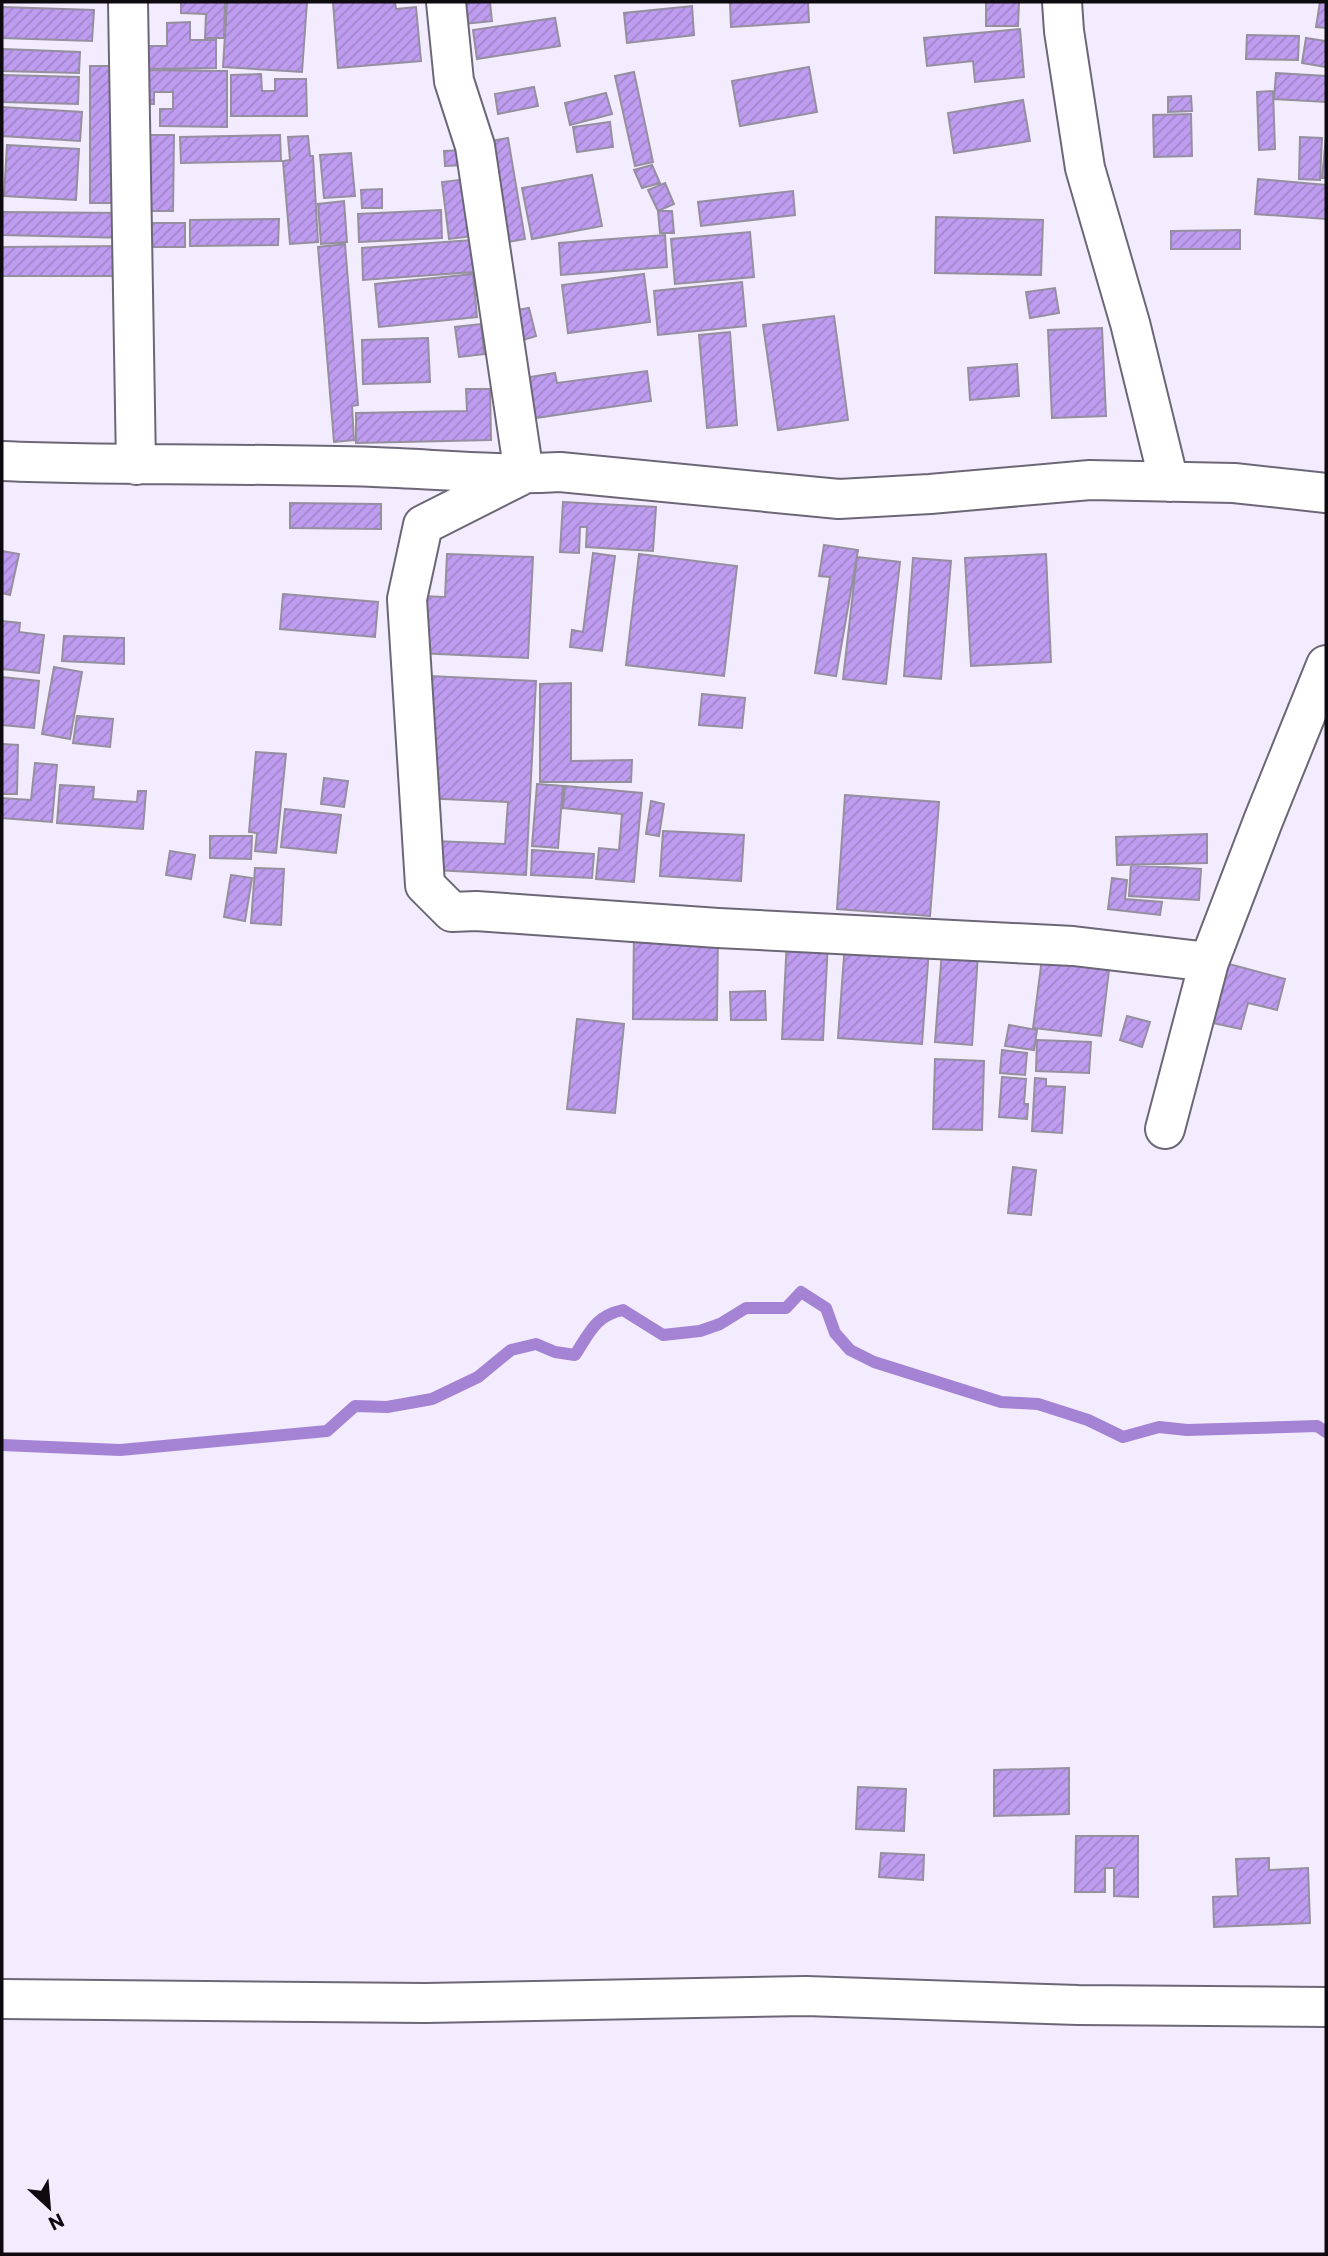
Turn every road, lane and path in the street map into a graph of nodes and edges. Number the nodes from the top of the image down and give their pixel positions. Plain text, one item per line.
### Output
1 (128, 2) edge
2 (446, 2) edge
3 (1062, 2) edge
4 (2, 461) edge
5 (136, 465) junction
6 (524, 474) junction
7 (1169, 482) junction
8 (1326, 493) edge
9 (1326, 665) edge
10 (1209, 962) junction
11 (1165, 1129) dead end
12 (2, 1999) edge
13 (1326, 2007) edge

1 - 5 street
2 - 6 street
3 - 7 street
4 - 5 street
5 - 6 street
6 - 7 street
6 - 10 street
7 - 8 street
9 - 10 street
10 - 11 street
12 - 13 street

